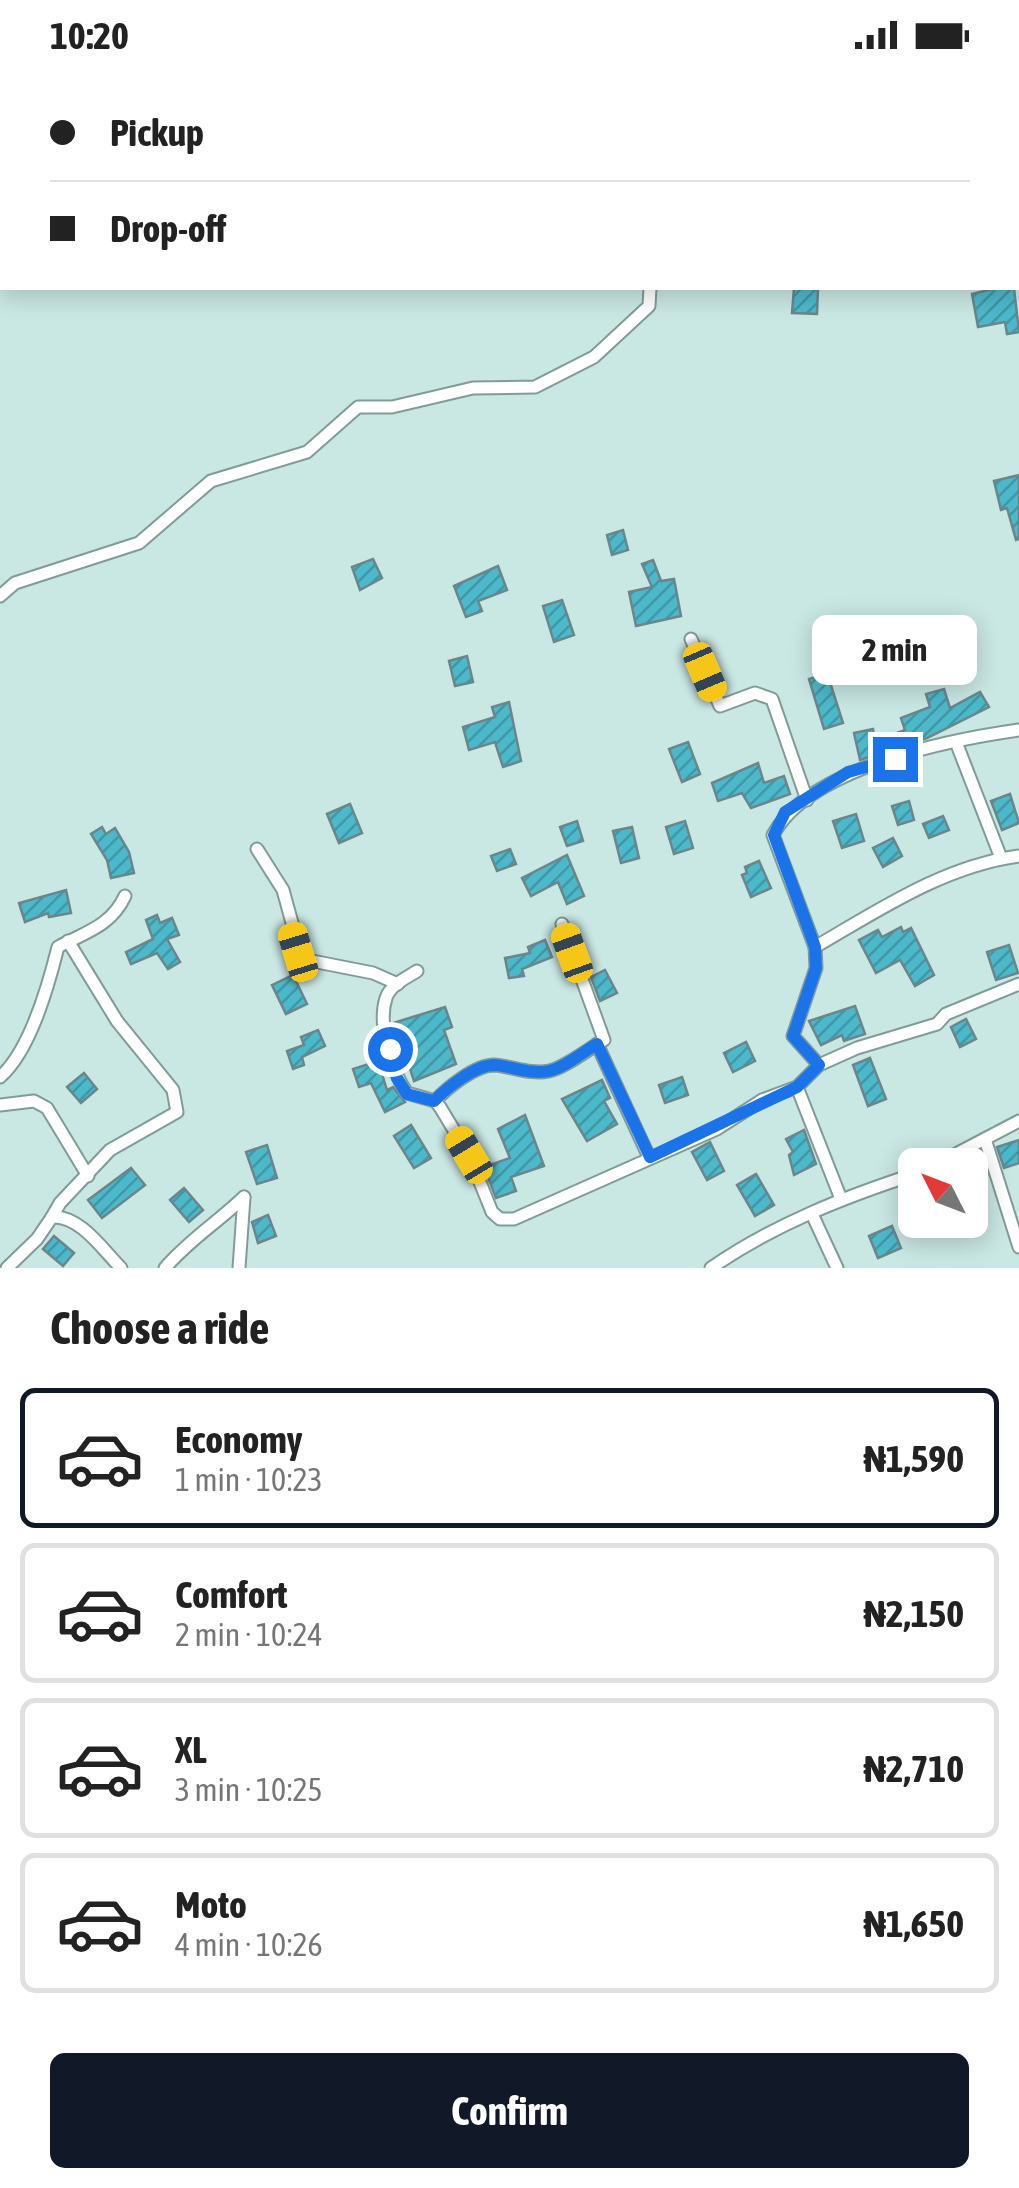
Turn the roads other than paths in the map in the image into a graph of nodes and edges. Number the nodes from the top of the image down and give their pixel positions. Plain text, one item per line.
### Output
1 (650, 290) edge
2 (0, 596) edge
3 (691, 639) dead end
4 (1019, 730) edge
5 (956, 742) junction
6 (807, 800) junction
7 (258, 850) dead end
8 (1019, 856) edge
9 (1001, 858) junction
10 (125, 896) dead end
11 (562, 924) dead end
12 (68, 941) junction
13 (815, 947) junction
14 (417, 972) dead end
15 (398, 984) junction
16 (1019, 984) edge
17 (597, 1044) junction
18 (819, 1065) junction
19 (0, 1077) edge
20 (797, 1087) junction
21 (434, 1101) junction
22 (0, 1105) edge
23 (1019, 1120) edge
24 (985, 1139) junction
25 (968, 1148) edge
26 (650, 1157) junction
27 (88, 1176) junction
28 (898, 1180) edge
29 (842, 1199) junction
30 (812, 1214) junction
31 (52, 1217) junction
32 (1019, 1247) edge
33 (7, 1268) edge
34 (121, 1268) edge
35 (166, 1268) edge
36 (240, 1268) edge
37 (711, 1268) edge
38 (838, 1268) edge

1 - 2 street
3 - 6 street
4 - 5 street
5 - 6 street
5 - 9 street
6 - 13 street
7 - 15 street
8 - 9 street
9 - 13 street
10 - 12 street
11 - 17 street
12 - 19 street
12 - 27 street
13 - 18 street
14 - 15 street
15 - 21 street
16 - 18 street
17 - 21 street
17 - 26 street
18 - 20 street
20 - 26 street
20 - 29 street
21 - 26 street
22 - 27 street
23 - 24 street
24 - 25 street
24 - 32 street
27 - 31 street
28 - 29 street
29 - 30 street
30 - 37 street
30 - 38 street
31 - 33 street
31 - 34 street
35 - 36 street

